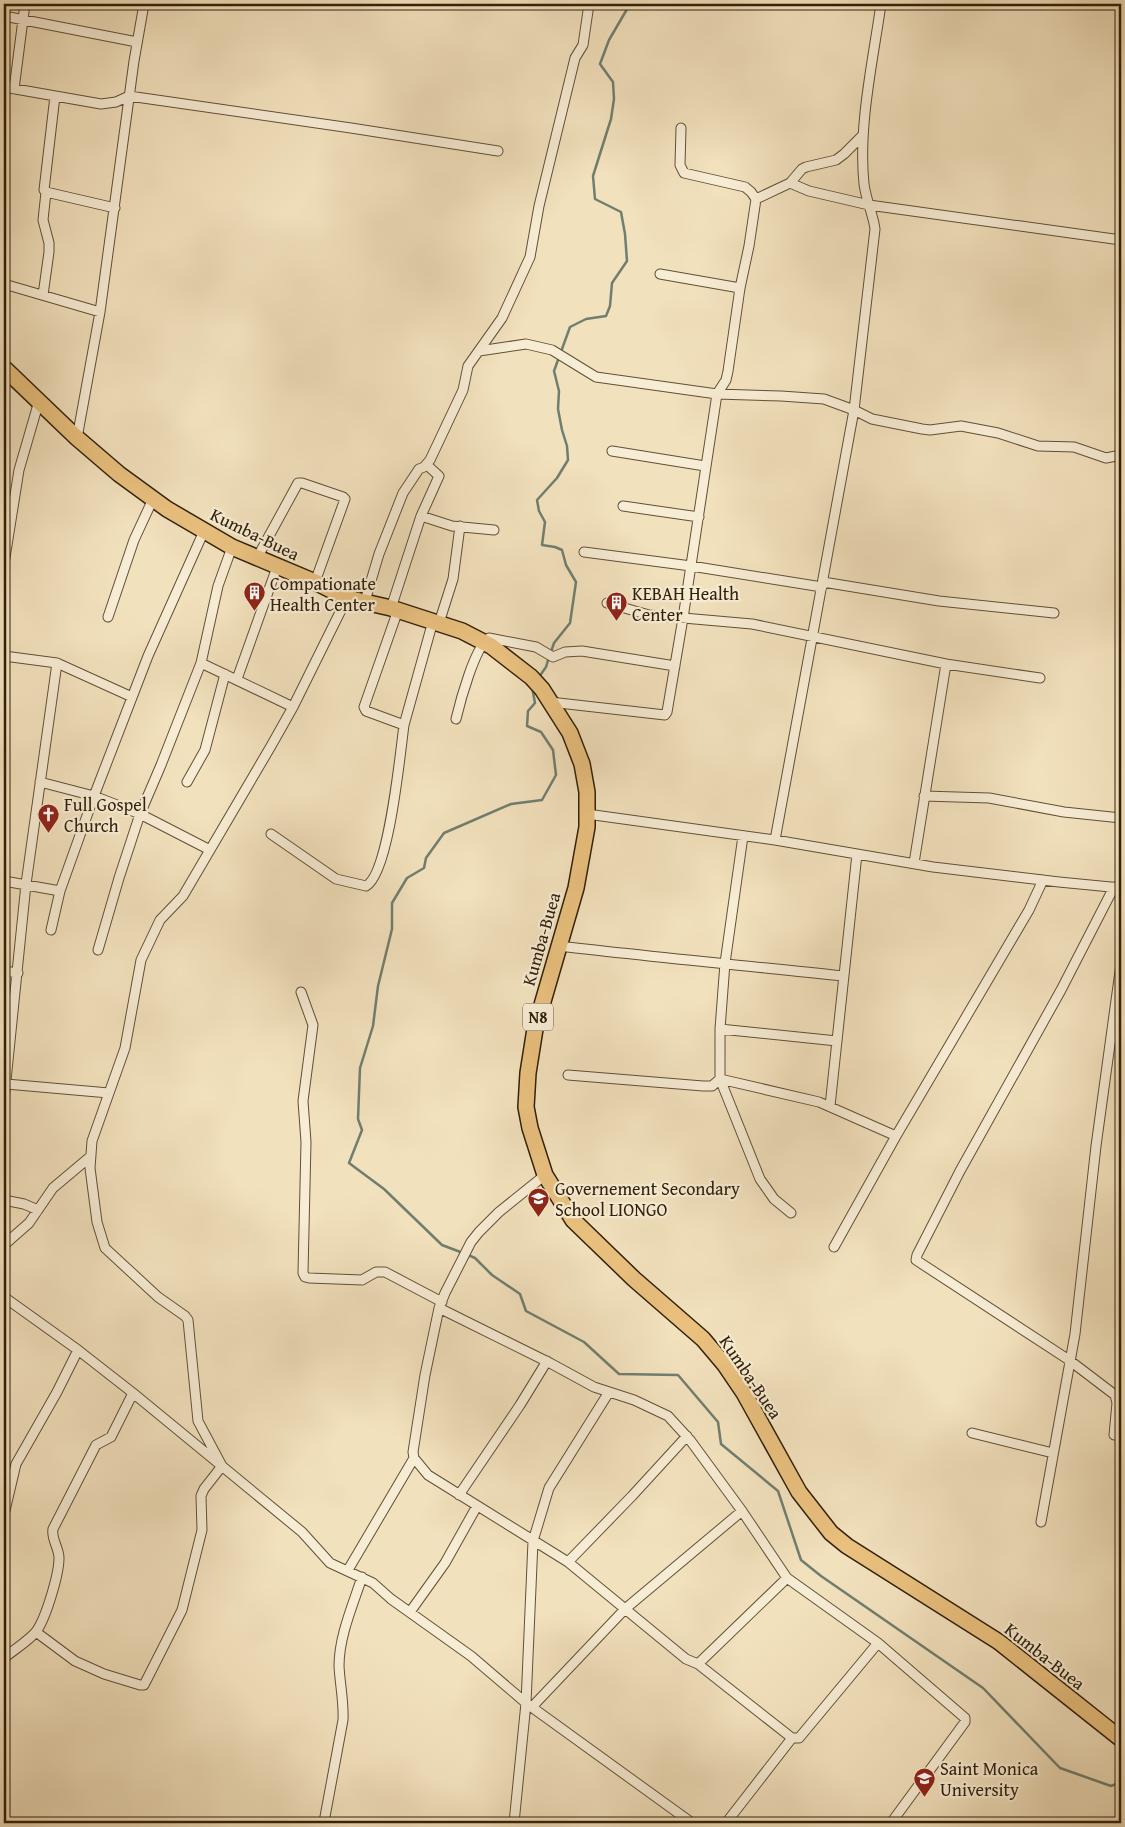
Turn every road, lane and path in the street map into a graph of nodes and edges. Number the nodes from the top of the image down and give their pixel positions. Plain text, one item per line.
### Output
1 (25, 4) edge
2 (144, 4) edge
3 (589, 4) edge
4 (881, 4) edge
5 (4, 16) edge
6 (23, 20) junction
7 (138, 42) junction
8 (4, 87) edge
9 (14, 89) junction
10 (55, 96) junction
11 (129, 96) junction
12 (681, 128) dead end
13 (863, 135) junction
14 (498, 151) dead end
15 (790, 183) junction
16 (46, 192) junction
17 (756, 200) junction
18 (869, 205) junction
19 (115, 208) junction
20 (1121, 240) edge
21 (660, 274) dead end
22 (4, 284) edge
23 (740, 288) junction
24 (43, 295) junction
25 (100, 312) junction
26 (479, 351) junction
27 (4, 368) edge
28 (717, 394) junction
29 (39, 402) junction
30 (854, 410) junction
31 (78, 438) junction
32 (612, 450) dead end
33 (1121, 456) edge
34 (427, 465) junction
35 (705, 466) junction
36 (153, 500) junction
37 (623, 506) dead end
38 (421, 516) junction
39 (699, 517) junction
40 (460, 526) junction
41 (204, 530) junction
42 (494, 530) dead end
43 (232, 547) junction
44 (4, 552) edge
45 (584, 552) dead end
46 (257, 558) junction
47 (4, 564) edge
48 (691, 566) junction
49 (277, 567) junction
50 (315, 582) junction
51 (822, 585) junction
52 (347, 598) junction
53 (364, 601) junction
54 (607, 603) dead end
55 (395, 609) junction
56 (1054, 613) dead end
57 (108, 617) dead end
58 (683, 618) junction
59 (436, 622) junction
60 (812, 637) junction
61 (484, 642) junction
62 (4, 656) edge
63 (57, 663) junction
64 (201, 663) junction
65 (946, 664) junction
66 (675, 666) junction
67 (225, 674) junction
68 (1040, 678) dead end
69 (237, 680) junction
70 (132, 697) junction
71 (550, 702) junction
72 (293, 708) junction
73 (456, 719) dead end
74 (404, 725) junction
75 (40, 782) junction
76 (186, 782) dead end
77 (94, 796) junction
78 (924, 796) junction
79 (140, 814) junction
80 (587, 814) junction
81 (1121, 818) edge
82 (271, 834) dead end
83 (743, 836) junction
84 (775, 840) junction
85 (210, 850) junction
86 (856, 854) junction
87 (914, 863) junction
88 (4, 880) edge
89 (1043, 880) junction
90 (26, 884) junction
91 (1118, 888) edge
92 (60, 891) junction
93 (51, 930) dead end
94 (559, 946) junction
95 (98, 950) dead end
96 (725, 963) junction
97 (1121, 964) edge
98 (4, 971) edge
99 (18, 973) junction
100 (843, 976) junction
101 (301, 992) dead end
102 (8, 1013) edge
103 (720, 1029) junction
104 (836, 1041) junction
105 (568, 1075) dead end
106 (720, 1079) junction
107 (6, 1084) junction
108 (109, 1093) junction
109 (4, 1100) edge
110 (830, 1106) junction
111 (896, 1136) junction
112 (91, 1156) junction
113 (545, 1175) junction
114 (4, 1200) edge
115 (38, 1210) junction
116 (791, 1213) dead end
117 (4, 1245) edge
118 (834, 1247) dead end
119 (4, 1297) edge
120 (441, 1305) junction
121 (78, 1350) junction
122 (1069, 1360) junction
123 (547, 1361) junction
124 (609, 1392) junction
125 (133, 1393) junction
126 (972, 1432) dead end
127 (1114, 1435) dead end
128 (686, 1436) junction
129 (1053, 1453) junction
130 (414, 1458) junction
131 (222, 1466) junction
132 (459, 1495) junction
133 (477, 1506) junction
134 (742, 1511) junction
135 (4, 1516) edge
136 (1041, 1522) dead end
137 (533, 1541) junction
138 (568, 1562) junction
139 (348, 1570) junction
140 (362, 1577) junction
141 (787, 1578) junction
142 (625, 1609) junction
143 (410, 1612) junction
144 (36, 1632) junction
145 (878, 1643) junction
146 (4, 1658) edge
147 (698, 1664) junction
148 (529, 1705) junction
149 (792, 1738) junction
150 (1121, 1739) edge
151 (324, 1822) edge
152 (514, 1823) edge
153 (692, 1823) edge
154 (726, 1823) edge
155 (892, 1823) edge

1 - 6 street
2 - 7 street
3 - 26 street
4 - 13 street
5 - 6 street
6 - 7 street
6 - 9 street
7 - 11 street
8 - 9 street
9 - 10 street
10 - 11 street
10 - 16 street
11 - 14 street
11 - 19 street
12 - 17 street
13 - 15 street
13 - 18 street
15 - 17 street
15 - 18 street
16 - 19 street
16 - 24 street
17 - 23 street
18 - 20 street
18 - 30 street
19 - 25 street
21 - 23 street
22 - 24 street
23 - 28 street
24 - 25 street
25 - 31 street
26 - 28 street
26 - 34 street
27 - 29 highway, Kumba-Buea / N8
28 - 30 street
28 - 35 street
29 - 31 highway, Kumba-Buea / N8
29 - 44 street
30 - 33 street
30 - 51 street
31 - 36 highway, Kumba-Buea / N8
32 - 35 street
34 - 38 street
34 - 53 street
35 - 39 street
36 - 41 highway, Kumba-Buea / N8
36 - 57 street
37 - 39 street
38 - 40 street
38 - 55 street
39 - 48 street
40 - 42 street
40 - 59 street
41 - 43 highway, Kumba-Buea / N8
41 - 70 street
43 - 46 highway, Kumba-Buea / N8
43 - 64 street
44 - 47 street
45 - 48 street
46 - 49 highway, Kumba-Buea / N8
46 - 50 street
48 - 51 street
48 - 58 street
49 - 50 highway, Kumba-Buea / N8
49 - 69 street
50 - 52 highway, Kumba-Buea / N8
51 - 56 street
51 - 60 street
52 - 53 highway, Kumba-Buea / N8
52 - 72 street
53 - 55 highway, Kumba-Buea / N8
54 - 58 street
55 - 59 highway, Kumba-Buea / N8
55 - 74 street
58 - 60 street
58 - 66 street
59 - 61 highway, Kumba-Buea / N8
59 - 74 street
60 - 65 street
60 - 84 street
61 - 66 street
61 - 71 highway, Kumba-Buea / N8
61 - 73 street
62 - 63 street
63 - 70 street
63 - 75 street
64 - 67 street
64 - 79 street
65 - 68 street
65 - 78 street
66 - 71 street
67 - 69 street
67 - 76 street
69 - 72 street
70 - 77 street
71 - 80 highway, Kumba-Buea / N8
72 - 85 street
74 - 82 street
75 - 77 street
75 - 90 street
77 - 79 street
77 - 92 street
78 - 81 street
78 - 87 street
79 - 85 street
79 - 95 street
80 - 83 street
80 - 94 highway, Kumba-Buea / N8
83 - 84 street
83 - 96 street
84 - 86 street
85 - 108 street
86 - 87 street
86 - 100 street
87 - 89 street
88 - 90 street
89 - 91 street
89 - 111 street
90 - 92 street
90 - 99 street
91 - 122 street
92 - 93 street
94 - 96 street
94 - 113 highway, Kumba-Buea / N8
96 - 100 street
96 - 103 street
97 - 122 street
98 - 99 street
99 - 102 street
100 - 104 street
101 - 120 street
102 - 107 street
103 - 104 street
103 - 106 street
104 - 110 street
105 - 106 street
106 - 110 street
106 - 116 street
107 - 108 street
107 - 109 street
108 - 112 street
110 - 111 street
111 - 118 street
112 - 115 street
112 - 131 street
113 - 120 street
113 - 150 highway, Kumba-Buea / N8
114 - 115 street
115 - 117 street
119 - 121 street
120 - 123 street
120 - 130 street
121 - 125 street
121 - 135 street
122 - 127 street
122 - 129 street
123 - 124 street
123 - 132 street
124 - 128 street
124 - 137 street
125 - 131 street
125 - 144 street
126 - 129 street
128 - 134 street
128 - 138 street
129 - 136 street
130 - 132 street
130 - 139 street
131 - 139 street
131 - 144 street
132 - 133 street
133 - 137 street
133 - 143 street
134 - 141 street
134 - 142 street
137 - 138 street
137 - 148 street
138 - 142 street
139 - 140 street
140 - 143 street
140 - 151 street
141 - 145 street
141 - 147 street
142 - 147 street
142 - 148 street
143 - 148 street
144 - 146 street
145 - 149 street
145 - 155 street
147 - 149 street
148 - 152 street
148 - 153 street
149 - 154 street

